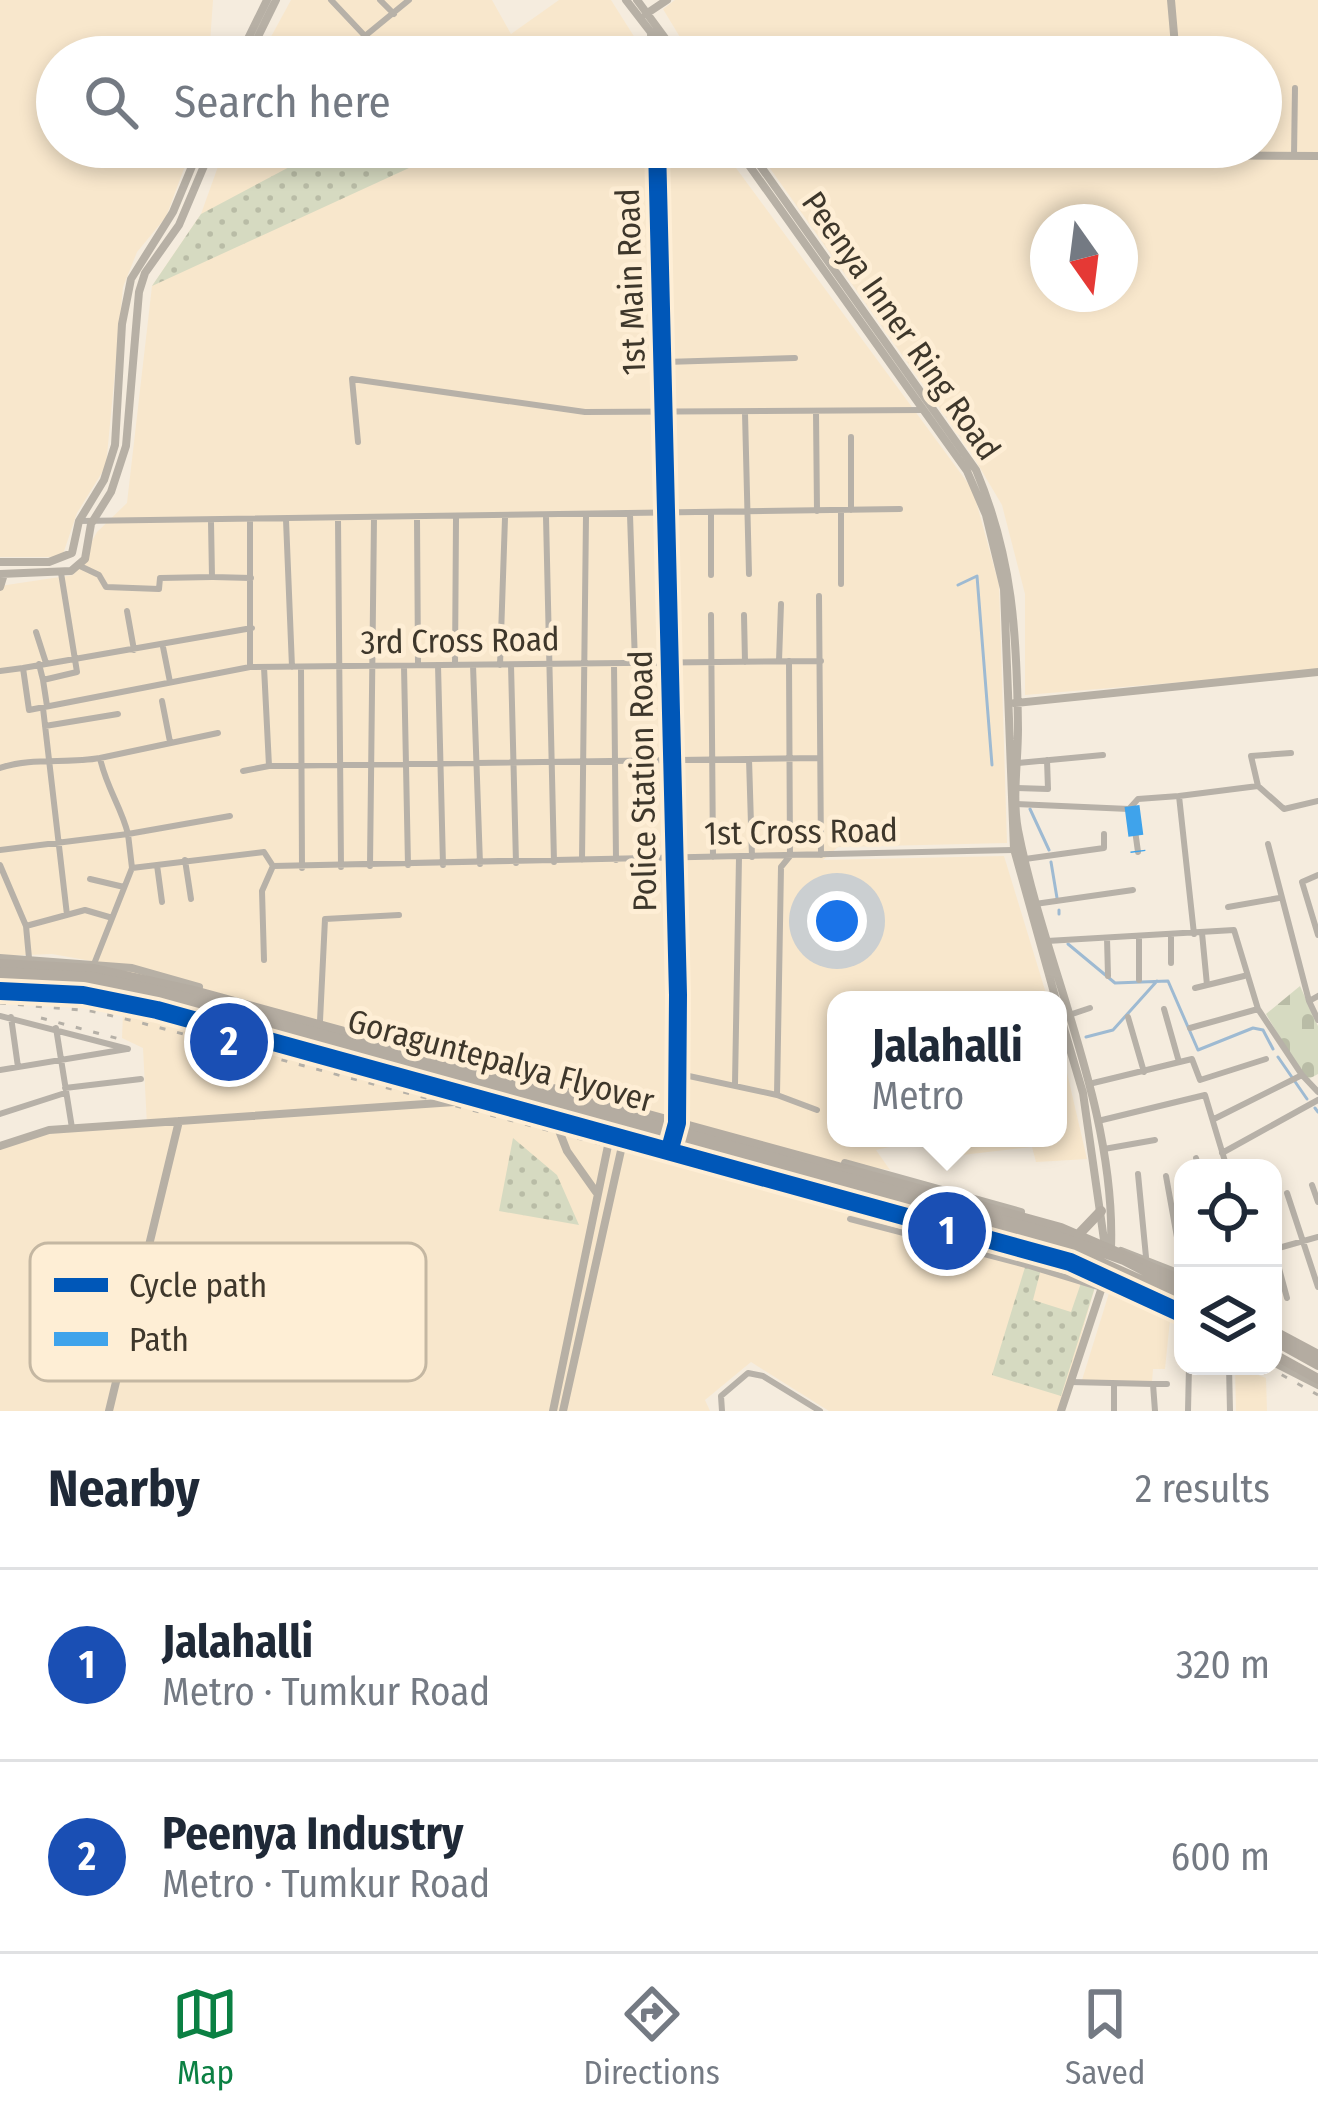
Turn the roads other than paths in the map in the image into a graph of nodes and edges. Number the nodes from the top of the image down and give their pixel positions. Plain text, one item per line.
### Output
1 (267, 0) edge
2 (276, 0) edge
3 (332, 0) edge
4 (349, 0) edge
5 (380, 0) edge
6 (409, 0) edge
7 (626, 0) edge
8 (637, 0) edge
9 (1172, 0) edge
10 (661, 1) edge
11 (340, 9) junction
12 (394, 14) junction
13 (644, 16) junction
14 (654, 29) junction
15 (252, 36) edge
16 (255, 36) edge
17 (654, 36) edge
18 (659, 36) edge
19 (1175, 36) edge
20 (1294, 88) dead end
21 (1282, 155) edge
22 (1294, 156) junction
23 (1318, 156) edge
24 (191, 168) edge
25 (203, 168) edge
26 (658, 168) edge
27 (757, 168) joint
28 (795, 358) dead end
29 (665, 362) junction
30 (923, 410) junction
31 (816, 412) junction
32 (745, 413) junction
33 (666, 414) junction
34 (851, 436) dead end
35 (358, 442) dead end
36 (900, 509) dead end
37 (841, 510) junction
38 (851, 510) junction
39 (817, 511) junction
40 (749, 512) junction
41 (630, 514) junction
42 (668, 514) junction
43 (711, 514) junction
44 (586, 516) junction
45 (456, 517) junction
46 (505, 517) junction
47 (546, 517) junction
48 (374, 518) junction
49 (417, 518) junction
50 (286, 519) junction
51 (338, 519) junction
52 (250, 520) junction
53 (80, 521) junction
54 (211, 522) junction
55 (91, 524) junction
56 (0, 562) edge
57 (80, 566) junction
58 (61, 573) junction
59 (2, 574) edge
60 (749, 574) dead end
61 (711, 575) dead end
62 (212, 577) junction
63 (251, 578) junction
64 (842, 584) dead end
65 (0, 587) edge
66 (819, 596) dead end
67 (781, 604) dead end
68 (127, 611) dead end
69 (711, 615) dead end
70 (744, 615) dead end
71 (252, 628) junction
72 (36, 632) dead end
73 (163, 647) junction
74 (134, 650) junction
75 (74, 657) junction
76 (789, 661) junction
77 (821, 661) junction
78 (710, 662) junction
79 (745, 662) junction
80 (779, 662) junction
81 (43, 663) junction
82 (634, 663) junction
83 (671, 663) junction
84 (500, 664) junction
85 (511, 664) junction
86 (550, 664) junction
87 (582, 664) junction
88 (614, 664) junction
89 (438, 665) junction
90 (455, 665) junction
91 (473, 665) junction
92 (374, 666) junction
93 (404, 666) junction
94 (418, 666) junction
95 (265, 667) junction
96 (296, 667) junction
97 (338, 667) junction
98 (23, 668) junction
99 (250, 668) junction
100 (0, 671) edge
101 (1318, 672) edge
102 (43, 680) junction
103 (170, 682) junction
104 (162, 701) dead end
105 (1013, 703) junction
106 (45, 707) junction
107 (118, 714) dead end
108 (45, 726) junction
109 (218, 734) dead end
110 (170, 742) junction
111 (1291, 752) dead end
112 (1103, 755) dead end
113 (100, 758) junction
114 (790, 758) junction
115 (820, 758) junction
116 (711, 759) junction
117 (749, 759) junction
118 (673, 760) junction
119 (1047, 760) junction
120 (581, 761) junction
121 (614, 761) junction
122 (512, 762) junction
123 (552, 762) junction
124 (441, 763) junction
125 (474, 763) junction
126 (1018, 763) junction
127 (51, 764) junction
128 (372, 764) junction
129 (407, 764) junction
130 (301, 765) junction
131 (340, 765) junction
132 (269, 766) junction
133 (0, 768) edge
134 (244, 771) dead end
135 (1258, 786) junction
136 (1017, 788) junction
137 (1178, 796) junction
138 (1318, 801) edge
139 (1016, 804) junction
140 (1132, 806) junction
141 (230, 816) dead end
142 (128, 834) junction
143 (1105, 834) dead end
144 (61, 844) junction
145 (1268, 844) dead end
146 (0, 850) edge
147 (1138, 852) dead end
148 (1020, 853) junction
149 (790, 856) junction
150 (821, 856) junction
151 (713, 857) junction
152 (740, 857) junction
153 (752, 857) junction
154 (675, 859) junction
155 (185, 860) junction
156 (616, 860) junction
157 (582, 861) junction
158 (554, 862) junction
159 (516, 863) junction
160 (480, 864) junction
161 (0, 865) edge
162 (157, 865) junction
163 (443, 865) junction
164 (273, 866) junction
165 (370, 866) junction
166 (408, 866) junction
167 (341, 867) junction
168 (132, 868) junction
169 (302, 868) junction
170 (1318, 875) edge
171 (90, 879) dead end
172 (124, 887) junction
173 (1133, 890) dead end
174 (1279, 898) junction
175 (191, 899) dead end
176 (162, 902) dead end
177 (1035, 904) junction
178 (1228, 907) dead end
179 (67, 915) junction
180 (399, 915) dead end
181 (111, 918) junction
182 (26, 926) junction
183 (1198, 933) junction
184 (1172, 935) junction
185 (1318, 935) edge
186 (1139, 937) junction
187 (1107, 938) junction
188 (1045, 941) junction
189 (29, 958) junction
190 (264, 960) dead end
191 (1171, 963) dead end
192 (94, 964) junction
193 (0, 975) edge
194 (1108, 976) dead end
195 (1244, 976) junction
196 (1139, 980) dead end
197 (1207, 986) junction
198 (1195, 988) dead end
199 (1056, 991) edge
200 (1056, 991) edge
201 (1318, 996) edge
202 (1309, 1001) junction
203 (1067, 1008) edge
204 (1090, 1008) dead end
205 (1164, 1009) dead end
206 (1258, 1009) junction
207 (0, 1016) edge
208 (11, 1017) junction
209 (1128, 1017) dead end
210 (1318, 1020) edge
211 (320, 1021) junction
212 (1067, 1026) edge
213 (56, 1028) junction
214 (1190, 1028) dead end
215 (1067, 1034) edge
216 (1266, 1059) dead end
217 (60, 1060) junction
218 (1179, 1062) junction
219 (18, 1067) junction
220 (0, 1070) edge
221 (1144, 1072) junction
222 (1318, 1072) edge
223 (675, 1073) junction
224 (1297, 1078) junction
225 (141, 1079) dead end
226 (1200, 1080) junction
227 (735, 1084) junction
228 (1089, 1084) junction
229 (65, 1090) junction
230 (777, 1095) junction
231 (1205, 1095) junction
232 (1318, 1096) edge
233 (479, 1101) junction
234 (626, 1109) junction
235 (817, 1110) dead end
236 (0, 1114) edge
237 (179, 1120) junction
238 (1214, 1120) junction
239 (556, 1121) junction
240 (676, 1121) junction
241 (1098, 1121) junction
242 (72, 1128) junction
243 (618, 1135) junction
244 (1155, 1140) dead end
245 (671, 1145) junction
246 (0, 1146) edge
247 (1103, 1150) junction
248 (1222, 1153) junction
249 (1224, 1159) edge
250 (1138, 1174) dead end
251 (1166, 1176) dead end
252 (1312, 1185) dead end
253 (1287, 1193) dead end
254 (598, 1194) junction
255 (610, 1198) junction
256 (1318, 1202) edge
257 (1101, 1210) junction
258 (850, 1219) dead end
259 (1075, 1232) junction
260 (1318, 1237) edge
261 (1303, 1241) junction
262 (149, 1243) edge
263 (1112, 1247) junction
264 (1282, 1247) edge
265 (1023, 1249) junction
266 (1146, 1257) junction
267 (1026, 1265) junction
268 (1181, 1267) edge
269 (1278, 1267) edge
270 (1174, 1273) edge
271 (1174, 1274) edge
272 (1105, 1275) junction
273 (1318, 1287) edge
274 (1174, 1296) edge
275 (1288, 1298) dead end
276 (1174, 1299) edge
277 (1282, 1337) edge
278 (1318, 1357) edge
279 (1282, 1360) edge
280 (1189, 1375) edge
281 (1229, 1375) edge
282 (1318, 1380) edge
283 (116, 1381) edge
284 (1071, 1382) junction
285 (1114, 1383) junction
286 (1153, 1384) junction
287 (1167, 1384) dead end
288 (109, 1411) edge
289 (554, 1411) edge
290 (563, 1411) edge
291 (722, 1411) edge
292 (820, 1411) edge
293 (1061, 1411) edge
294 (1114, 1411) edge
295 (1155, 1411) edge
296 (1188, 1411) edge
297 (1230, 1411) edge

1 - 15 street
2 - 16 street
3 - 11 street
4 - 11 street
5 - 12 street
6 - 12 street
7 - 13 street
8 - 13 street
9 - 19 street
10 - 13 street
11 - 12 street
13 - 14 street
14 - 17 street
14 - 18 street
20 - 22 street
21 - 22 street
22 - 23 street
24 - 53 street
25 - 55 street
26 - 29 street, 1st Main Road
27 - 30 street, Peenya Inner Ring Road
27 - 105 street, Peenya Inner Ring Road
28 - 29 street
29 - 33 street, 1st Main Road
30 - 31 street
30 - 105 street, Peenya Inner Ring Road
31 - 32 street
31 - 39 street
32 - 33 street
32 - 40 street
33 - 35 street
33 - 42 street, Police Station Road
34 - 38 street
36 - 38 street
37 - 38 street
37 - 39 street
37 - 64 street
39 - 40 street
40 - 43 street
40 - 60 street
41 - 42 street
41 - 44 street
41 - 82 street
42 - 43 street
42 - 83 street, Police Station Road
43 - 61 street
44 - 47 street
44 - 87 street
45 - 46 street
45 - 49 street
45 - 90 street
46 - 47 street
46 - 84 street
47 - 86 street
48 - 49 street
48 - 51 street
48 - 92 street
49 - 94 street
50 - 51 street
50 - 52 street
50 - 96 street
51 - 97 street
52 - 54 street
52 - 63 street
53 - 55 street
53 - 56 street
54 - 55 street
54 - 62 street
55 - 57 street
57 - 58 street
57 - 62 street
58 - 59 street
58 - 75 street
59 - 65 street
62 - 63 street
63 - 71 street
66 - 77 street
67 - 80 street
68 - 74 street
69 - 78 street
70 - 79 street
71 - 73 street
71 - 99 street
72 - 81 street
73 - 74 street
73 - 103 street
74 - 75 street
75 - 81 street
75 - 102 street
76 - 77 street, 3rd Cross Road
76 - 80 street, 3rd Cross Road
76 - 114 street
77 - 115 street
78 - 79 street, 3rd Cross Road
78 - 83 street, 3rd Cross Road
78 - 116 street
79 - 80 street, 3rd Cross Road
81 - 98 street
81 - 102 street
82 - 83 street, 3rd Cross Road
82 - 88 street, 3rd Cross Road
83 - 118 street, Police Station Road
84 - 85 street, 3rd Cross Road
84 - 91 street, 3rd Cross Road
85 - 86 street, 3rd Cross Road
85 - 122 street
86 - 87 street, 3rd Cross Road
86 - 123 street
87 - 88 street, 3rd Cross Road
87 - 120 street
88 - 121 street
89 - 90 street, 3rd Cross Road
89 - 94 street, 3rd Cross Road
89 - 124 street
90 - 91 street, 3rd Cross Road
91 - 125 street
92 - 93 street, 3rd Cross Road
92 - 97 street, 3rd Cross Road
92 - 128 street
93 - 94 street, 3rd Cross Road
93 - 129 street
95 - 96 street, 3rd Cross Road
95 - 99 street, 3rd Cross Road
95 - 132 street
96 - 97 street, 3rd Cross Road
96 - 130 street
97 - 131 street
98 - 100 street
98 - 106 street
99 - 103 street, 3rd Cross Road
101 - 105 street
102 - 106 street
103 - 106 street, 3rd Cross Road
104 - 110 street
105 - 126 street, Peenya Inner Ring Road
105 - 148 street, Peenya Inner Ring Road
106 - 108 street
107 - 108 street
108 - 127 street
109 - 110 street
110 - 113 street
111 - 135 street
112 - 119 street
113 - 127 street
113 - 142 street
114 - 115 street
114 - 117 street
114 - 149 street
115 - 150 street
116 - 117 street
116 - 118 street
116 - 151 street
117 - 153 street
118 - 121 street
118 - 154 street, Police Station Road
119 - 126 street
119 - 136 street
120 - 121 street
120 - 123 street
120 - 157 street
121 - 156 street
122 - 123 street
122 - 125 street
122 - 159 street
123 - 158 street
124 - 125 street
124 - 129 street
124 - 163 street
125 - 160 street
126 - 136 street, Peenya Inner Ring Road
127 - 133 street
127 - 144 street
128 - 129 street
128 - 131 street
128 - 165 street
129 - 166 street
130 - 131 street
130 - 132 street
130 - 169 street
131 - 167 street
132 - 134 street
135 - 137 street
135 - 138 street
136 - 139 street, Peenya Inner Ring Road
137 - 140 street
137 - 183 street
139 - 140 street
139 - 148 street, Peenya Inner Ring Road
140 - 147 street
141 - 142 street
142 - 144 street
142 - 168 street
143 - 148 street, 1st Cross Road
144 - 146 street
144 - 179 street
145 - 174 street
148 - 150 street, 1st Cross Road
148 - 177 street, Peenya Inner Ring Road
148 - 199 street, Peenya Inner Ring Road
149 - 150 street, 1st Cross Road
149 - 153 street, 1st Cross Road
149 - 230 street
151 - 152 street, 1st Cross Road
151 - 154 street, 1st Cross Road
152 - 153 street, 1st Cross Road
152 - 227 street
154 - 156 street, 1st Cross Road
154 - 223 street, Police Station Road
155 - 162 street
155 - 164 street, 1st Cross Road
155 - 175 street
156 - 157 street, 1st Cross Road
157 - 158 street, 1st Cross Road
158 - 159 street, 1st Cross Road
159 - 160 street, 1st Cross Road
160 - 163 street, 1st Cross Road
161 - 182 street
162 - 168 street
162 - 176 street
163 - 166 street, 1st Cross Road
164 - 169 street, 1st Cross Road
164 - 190 street
165 - 166 street, 1st Cross Road
165 - 167 street, 1st Cross Road
167 - 169 street, 1st Cross Road
168 - 172 street
170 - 185 street
171 - 172 street
172 - 181 street
173 - 177 street
174 - 178 street
174 - 202 street
177 - 188 street, Peenya Inner Ring Road
179 - 181 street
179 - 182 street
180 - 211 street
181 - 192 street
182 - 189 street
183 - 184 street
183 - 195 street
183 - 197 street
184 - 186 street
184 - 191 street
186 - 187 street
186 - 196 street
187 - 188 street
187 - 194 street
188 - 200 street, Peenya Inner Ring Road
189 - 192 street
189 - 193 street
192 - 211 street
193 - 233 street
193 - 234 highway
193 - 243 highway
193 - 274 highway, Goraguntepalya Flyover, bridge
195 - 197 street
195 - 206 street
197 - 198 street
201 - 202 street
202 - 210 street
203 - 204 street
205 - 218 street
206 - 214 street
206 - 224 street
207 - 208 street
208 - 213 street
208 - 219 street
209 - 221 street
211 - 240 street
212 - 228 street, Peenya Inner Ring Road
213 - 217 street
213 - 217 street
215 - 257 street, Peenya Inner Ring Road
216 - 226 street
217 - 219 street
217 - 229 street
218 - 221 street
218 - 226 street
219 - 220 street
221 - 228 street
222 - 224 street
223 - 227 street
223 - 240 street, Police Station Road
224 - 232 street
224 - 238 street
225 - 229 street
226 - 231 street
227 - 230 street
228 - 241 street, Peenya Inner Ring Road
229 - 236 street
229 - 242 street
230 - 235 street
231 - 238 street
231 - 241 street
232 - 248 street
233 - 237 street
233 - 239 street
234 - 240 highway
234 - 243 street
237 - 242 street
237 - 262 street
238 - 248 street
239 - 243 street
239 - 254 street
240 - 245 street, Police Station Road
240 - 259 highway
241 - 247 street, Peenya Inner Ring Road
242 - 246 street
243 - 245 highway
243 - 254 street
243 - 255 street
243 - 265 street
244 - 247 street
245 - 272 highway
247 - 263 street, Peenya Inner Ring Road
248 - 249 street
250 - 266 street
251 - 268 street
252 - 256 street
253 - 261 street
254 - 255 street
254 - 289 street
255 - 290 street
257 - 259 highway
257 - 263 street, Peenya Inner Ring Road
258 - 267 street
259 - 263 highway
260 - 261 street
261 - 264 street
261 - 273 street
263 - 266 street
263 - 271 highway
263 - 272 street
265 - 267 street
265 - 272 street
266 - 270 street
267 - 272 street
269 - 275 street
272 - 276 highway
272 - 284 street
277 - 278 highway
279 - 282 highway
280 - 296 street
281 - 297 street
283 - 288 street
284 - 285 street
284 - 293 street
285 - 286 street
285 - 294 street
286 - 287 street
286 - 295 street
291 - 292 street

